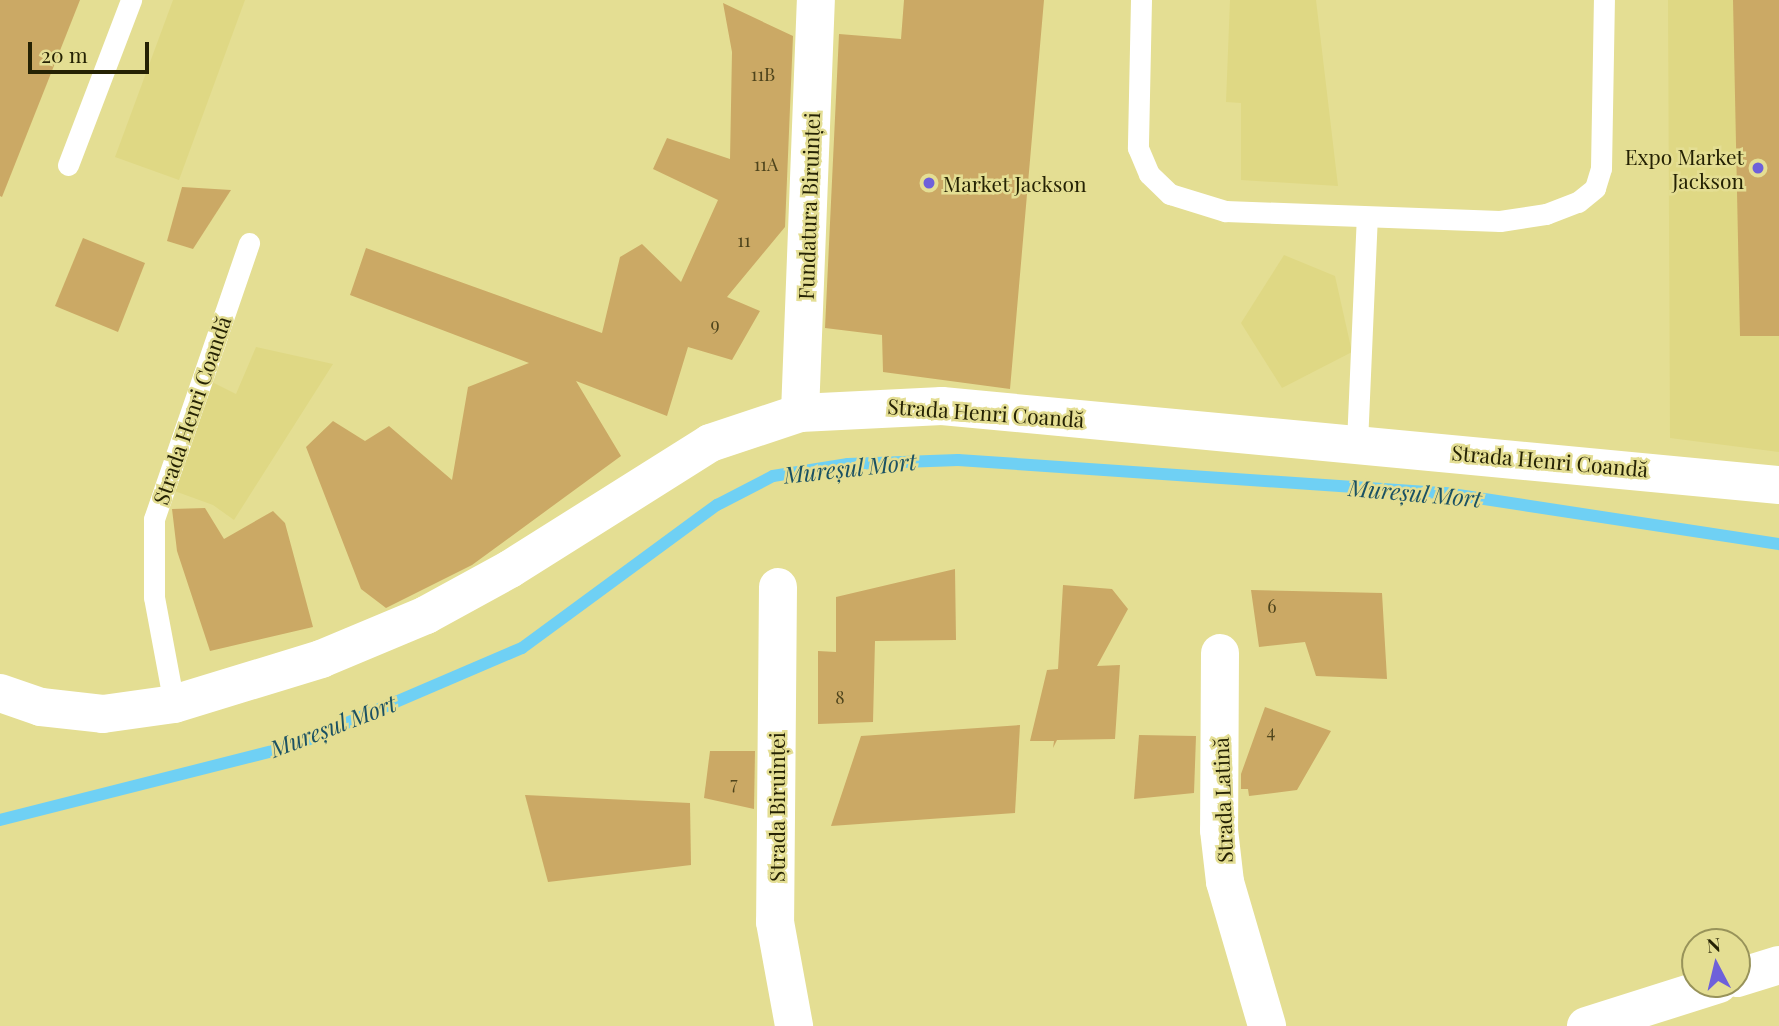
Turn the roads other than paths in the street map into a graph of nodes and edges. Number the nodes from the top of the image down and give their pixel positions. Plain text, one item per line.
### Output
1 (131, 0) edge
2 (816, 0) edge
3 (1141, 0) edge
4 (1604, 0) edge
5 (68, 165) dead end
6 (1367, 217) junction
7 (249, 243) dead end
8 (800, 413) junction
9 (1357, 443) junction
10 (1779, 485) edge
11 (778, 587) dead end
12 (1220, 653) dead end
13 (0, 693) edge
14 (174, 704) junction
15 (1779, 965) edge
16 (1751, 974) edge
17 (1681, 996) edge
18 (794, 1026) edge
19 (1267, 1026) edge
20 (1586, 1026) edge

1 - 5 lane
2 - 8 street, Fundatura Biruinței
3 - 6 lane
4 - 6 lane
6 - 9 lane
7 - 14 lane, Strada Henri Coandă
8 - 9 street, Strada Henri Coandă
8 - 14 street, Strada Henri Coandă
9 - 10 street, Strada Henri Coandă
11 - 18 street, Strada Biruinței
12 - 19 street, Strada Latină
13 - 14 street, Strada Henri Coandă
15 - 16 street
17 - 20 street

